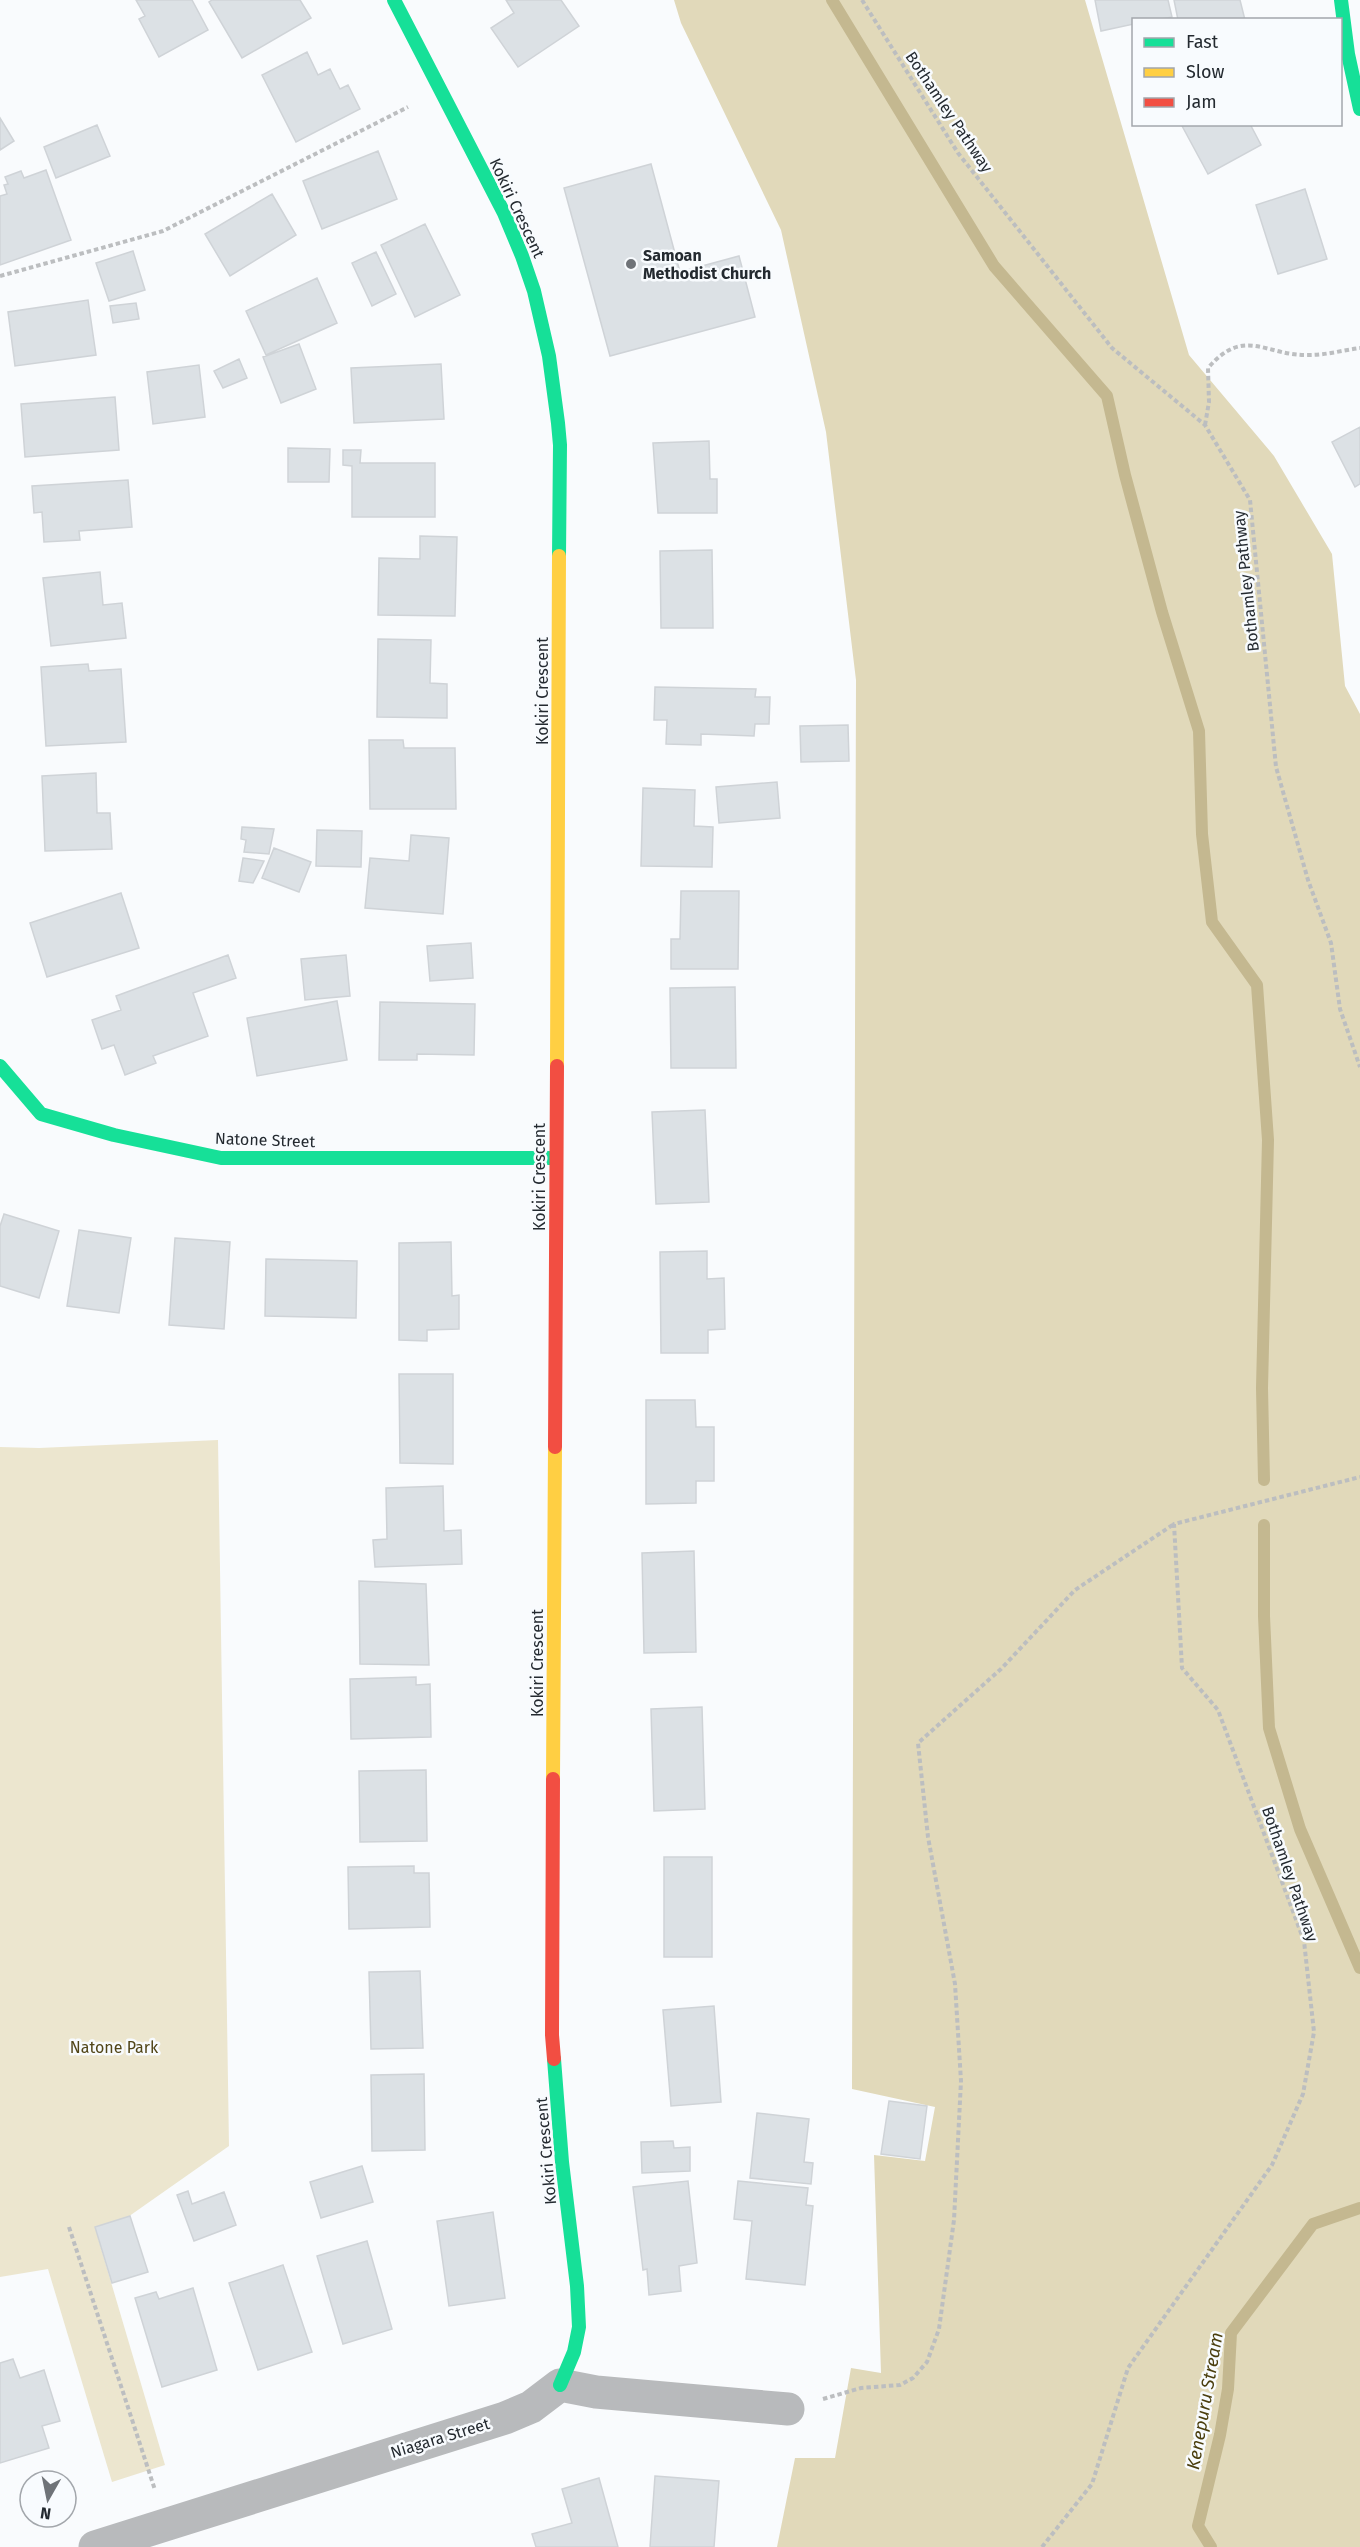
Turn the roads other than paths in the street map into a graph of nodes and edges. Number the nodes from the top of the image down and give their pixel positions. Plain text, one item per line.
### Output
1 (394, 0) edge
2 (1341, 0) edge
3 (1360, 109) edge
4 (0, 1066) edge
5 (556, 1158) junction
6 (560, 2385) junction
7 (788, 2409) road end
8 (95, 2547) edge

1 - 5 street, Kokiri Crescent
2 - 3 street
4 - 5 street, Natone Street
5 - 6 street, Kokiri Crescent
6 - 7 street
6 - 8 street, Niagara Street

